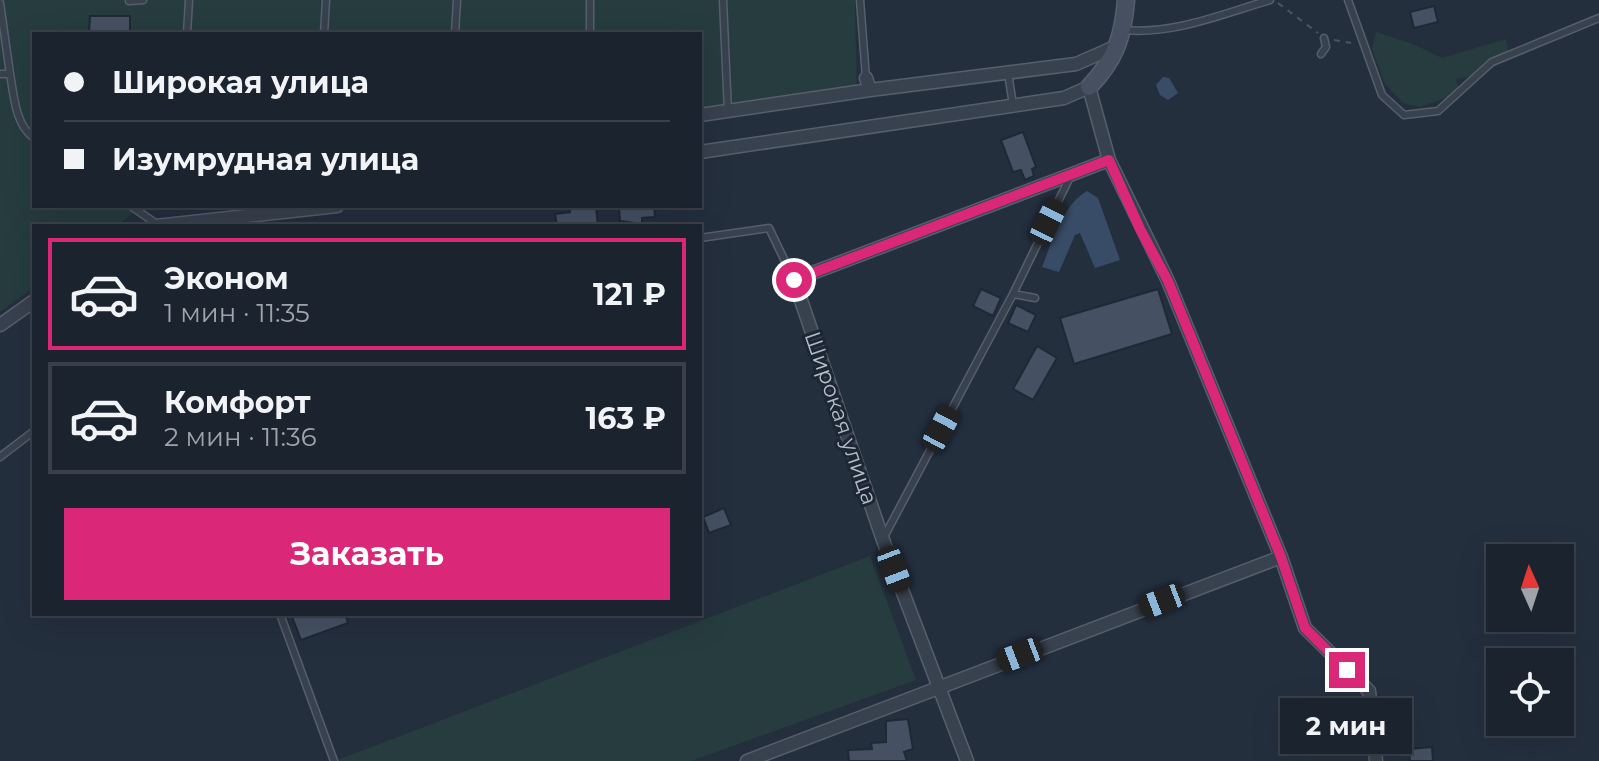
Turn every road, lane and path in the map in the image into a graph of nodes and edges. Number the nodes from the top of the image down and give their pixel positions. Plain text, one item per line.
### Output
1 (143, 0) edge
2 (189, 0) edge
3 (326, 0) edge
4 (457, 0) edge
5 (590, 0) edge
6 (723, 0) edge
7 (860, 0) edge
8 (1126, 0) edge
9 (1272, 0) edge
10 (1348, 0) edge
11 (129, 1) edge
12 (0, 3) edge
13 (1599, 18) edge
14 (187, 32) edge
15 (324, 32) edge
16 (455, 32) edge
17 (590, 32) edge
18 (1120, 38) junction
19 (1324, 38) junction
20 (1363, 46) junction
21 (1321, 54) dead end
22 (1008, 73) junction
23 (0, 74) edge
24 (10, 74) junction
25 (868, 84) junction
26 (1089, 87) junction
27 (1014, 106) junction
28 (728, 112) junction
29 (702, 115) edge
30 (32, 137) edge
31 (702, 152) edge
32 (1109, 160) junction
33 (1072, 174) junction
34 (134, 208) edge
35 (319, 208) edge
36 (154, 224) edge
37 (175, 224) edge
38 (702, 238) edge
39 (794, 280) junction
40 (1013, 294) junction
41 (1035, 298) dead end
42 (32, 302) edge
43 (0, 325) edge
44 (32, 433) edge
45 (0, 457) edge
46 (883, 540) junction
47 (1281, 557) junction
48 (281, 616) edge
49 (939, 687) junction
50 (771, 757) edge
51 (334, 761) edge
52 (747, 761) edge
53 (967, 761) edge
54 (1376, 761) edge

1 - 11 lane
2 - 14 lane
3 - 15 lane
4 - 16 lane
5 - 17 lane
6 - 28 lane
7 - 25 lane
8 - 18 street
9 - 18 lane
9 - 19 path
10 - 20 lane
12 - 24 lane
13 - 20 lane
18 - 22 street
18 - 26 street
19 - 20 path
19 - 21 lane
22 - 25 street
22 - 27 lane
23 - 24 lane
24 - 30 lane
25 - 28 street
26 - 27 street
26 - 32 street
27 - 31 street
28 - 29 street
32 - 33 street
32 - 47 street
33 - 39 street
33 - 40 lane
34 - 36 lane
35 - 37 street
38 - 39 lane
39 - 46 street, Широкая улица
40 - 41 lane
40 - 46 lane
42 - 43 street
44 - 45 lane
46 - 49 street, Широкая улица
47 - 49 street
47 - 54 street
48 - 51 lane
49 - 50 street
49 - 53 street, Широкая улица
50 - 52 street

